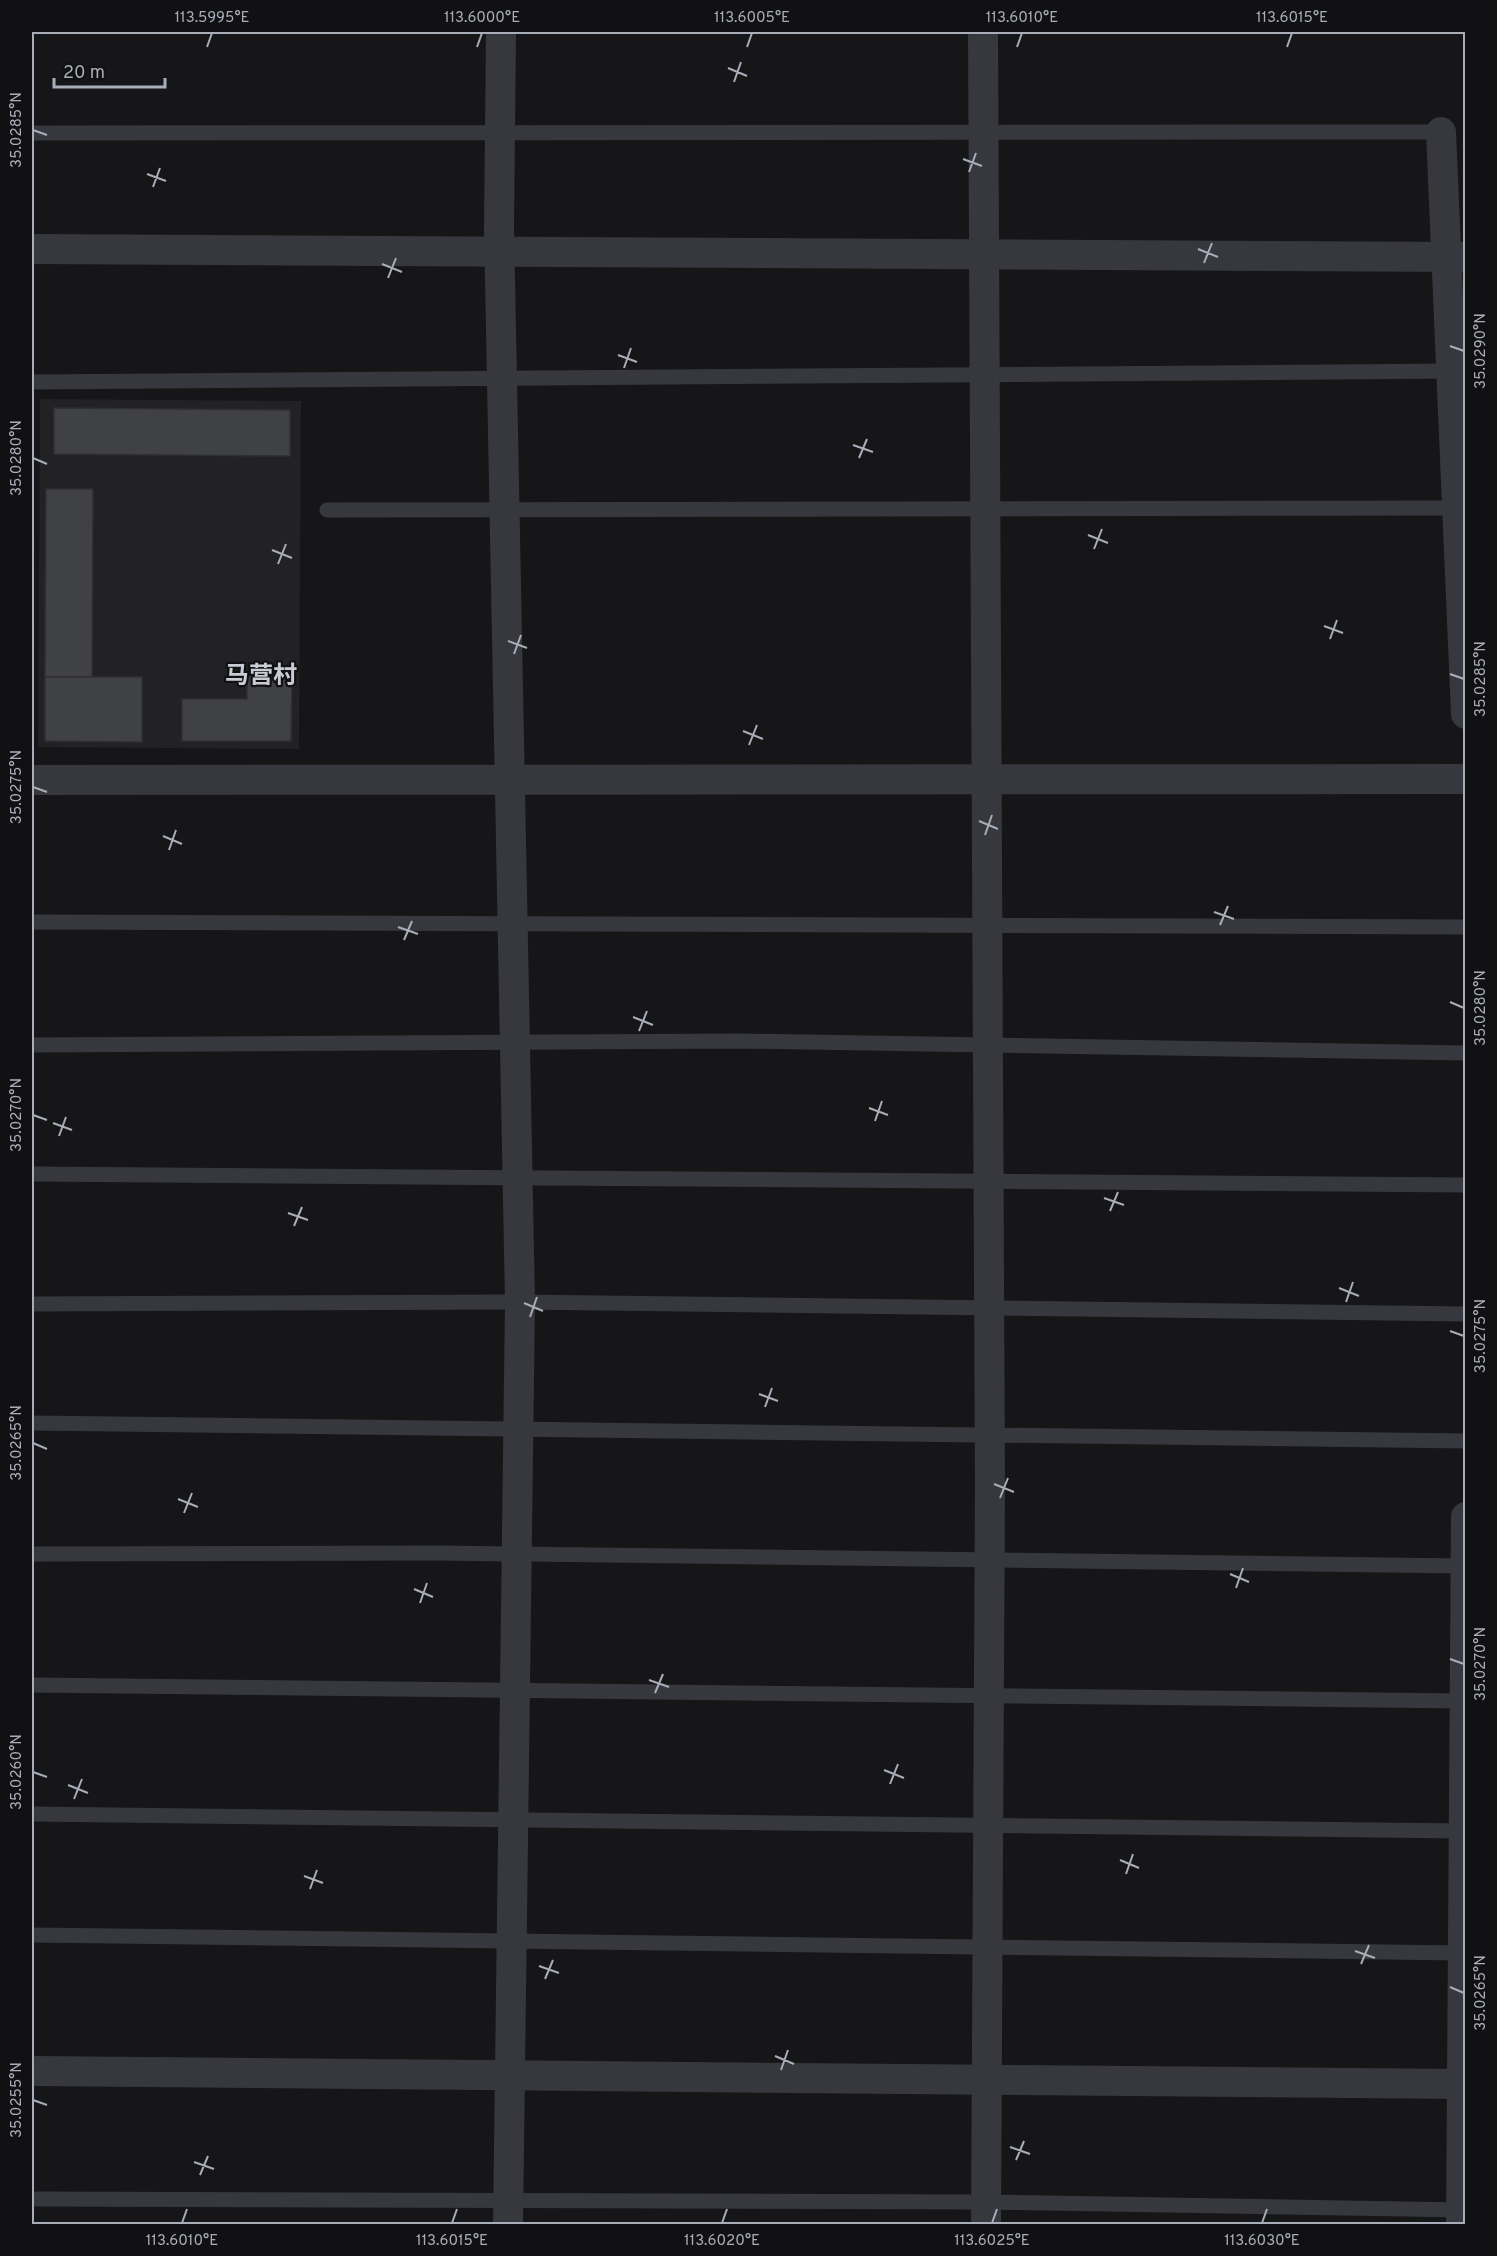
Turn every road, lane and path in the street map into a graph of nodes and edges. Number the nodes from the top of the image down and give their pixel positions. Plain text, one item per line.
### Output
1 (501, 32) edge
2 (983, 32) edge
3 (983, 132) junction
4 (1441, 132) joint
5 (32, 133) edge
6 (500, 133) junction
7 (32, 249) edge
8 (500, 252) junction
9 (984, 255) junction
10 (1456, 257) edge
11 (1459, 371) edge
12 (984, 375) junction
13 (502, 379) junction
14 (32, 382) edge
15 (1461, 508) edge
16 (505, 509) junction
17 (985, 509) junction
18 (327, 510) dead end
19 (1466, 714) edge
20 (32, 780) edge
21 (510, 780) junction
22 (986, 780) junction
23 (1466, 780) edge
24 (32, 922) edge
25 (513, 924) junction
26 (987, 925) junction
27 (1466, 927) edge
28 (515, 1043) junction
29 (32, 1045) edge
30 (988, 1046) junction
31 (1466, 1053) edge
32 (32, 1174) edge
33 (518, 1176) junction
34 (989, 1180) junction
35 (1466, 1185) edge
36 (520, 1302) junction
37 (32, 1304) edge
38 (989, 1308) junction
39 (1466, 1314) edge
40 (32, 1423) edge
41 (518, 1429) junction
42 (990, 1435) junction
43 (1466, 1441) edge
44 (1466, 1516) edge
45 (32, 1554) edge
46 (517, 1554) junction
47 (990, 1560) junction
48 (1464, 1566) edge
49 (32, 1685) edge
50 (515, 1691) junction
51 (989, 1696) junction
52 (1463, 1701) junction
53 (32, 1815) edge
54 (513, 1820) junction
55 (988, 1826) junction
56 (1463, 1831) junction
57 (32, 1935) edge
58 (512, 1940) junction
59 (988, 1946) junction
60 (1462, 1953) junction
61 (32, 2071) edge
62 (510, 2076) junction
63 (987, 2080) junction
64 (1462, 2084) junction
65 (32, 2199) edge
66 (509, 2213) edge
67 (986, 2213) edge
68 (1463, 2215) edge

1 - 6 street
2 - 3 street
3 - 4 lane
3 - 6 lane
3 - 9 street
4 - 10 street
5 - 6 lane
6 - 8 street
7 - 8 street
8 - 9 street
8 - 13 street
9 - 10 street
9 - 12 street
10 - 11 street
11 - 12 lane
11 - 15 street
12 - 13 lane
12 - 17 street
13 - 14 lane
13 - 16 street
15 - 17 lane
15 - 19 street
16 - 17 lane
16 - 18 lane
16 - 21 street
17 - 22 street
20 - 21 street
21 - 22 street
21 - 25 street
22 - 23 street
22 - 26 street
24 - 25 lane
25 - 26 lane
25 - 28 street
26 - 27 lane
26 - 30 street
28 - 29 lane
28 - 30 lane
28 - 33 street
30 - 31 lane
30 - 34 street
32 - 33 lane
33 - 34 lane
33 - 36 street
34 - 35 lane
34 - 38 street
36 - 37 lane
36 - 38 lane
36 - 41 street
38 - 39 lane
38 - 42 street
40 - 41 lane
41 - 42 lane
41 - 46 street
42 - 43 lane
42 - 47 street
44 - 48 street
45 - 46 lane
46 - 47 lane
46 - 50 street
47 - 48 lane
47 - 51 street
48 - 52 street
49 - 50 lane
50 - 51 lane
50 - 54 street
51 - 52 lane
51 - 55 street
52 - 56 street
53 - 54 lane
54 - 55 lane
54 - 58 street
55 - 56 lane
55 - 59 street
56 - 60 street
57 - 58 lane
58 - 59 lane
58 - 62 street
59 - 60 lane
59 - 63 street
60 - 64 street
61 - 62 street
62 - 63 street
62 - 66 street
63 - 64 street
63 - 67 street
64 - 68 street
65 - 66 lane
66 - 67 lane
67 - 68 lane

